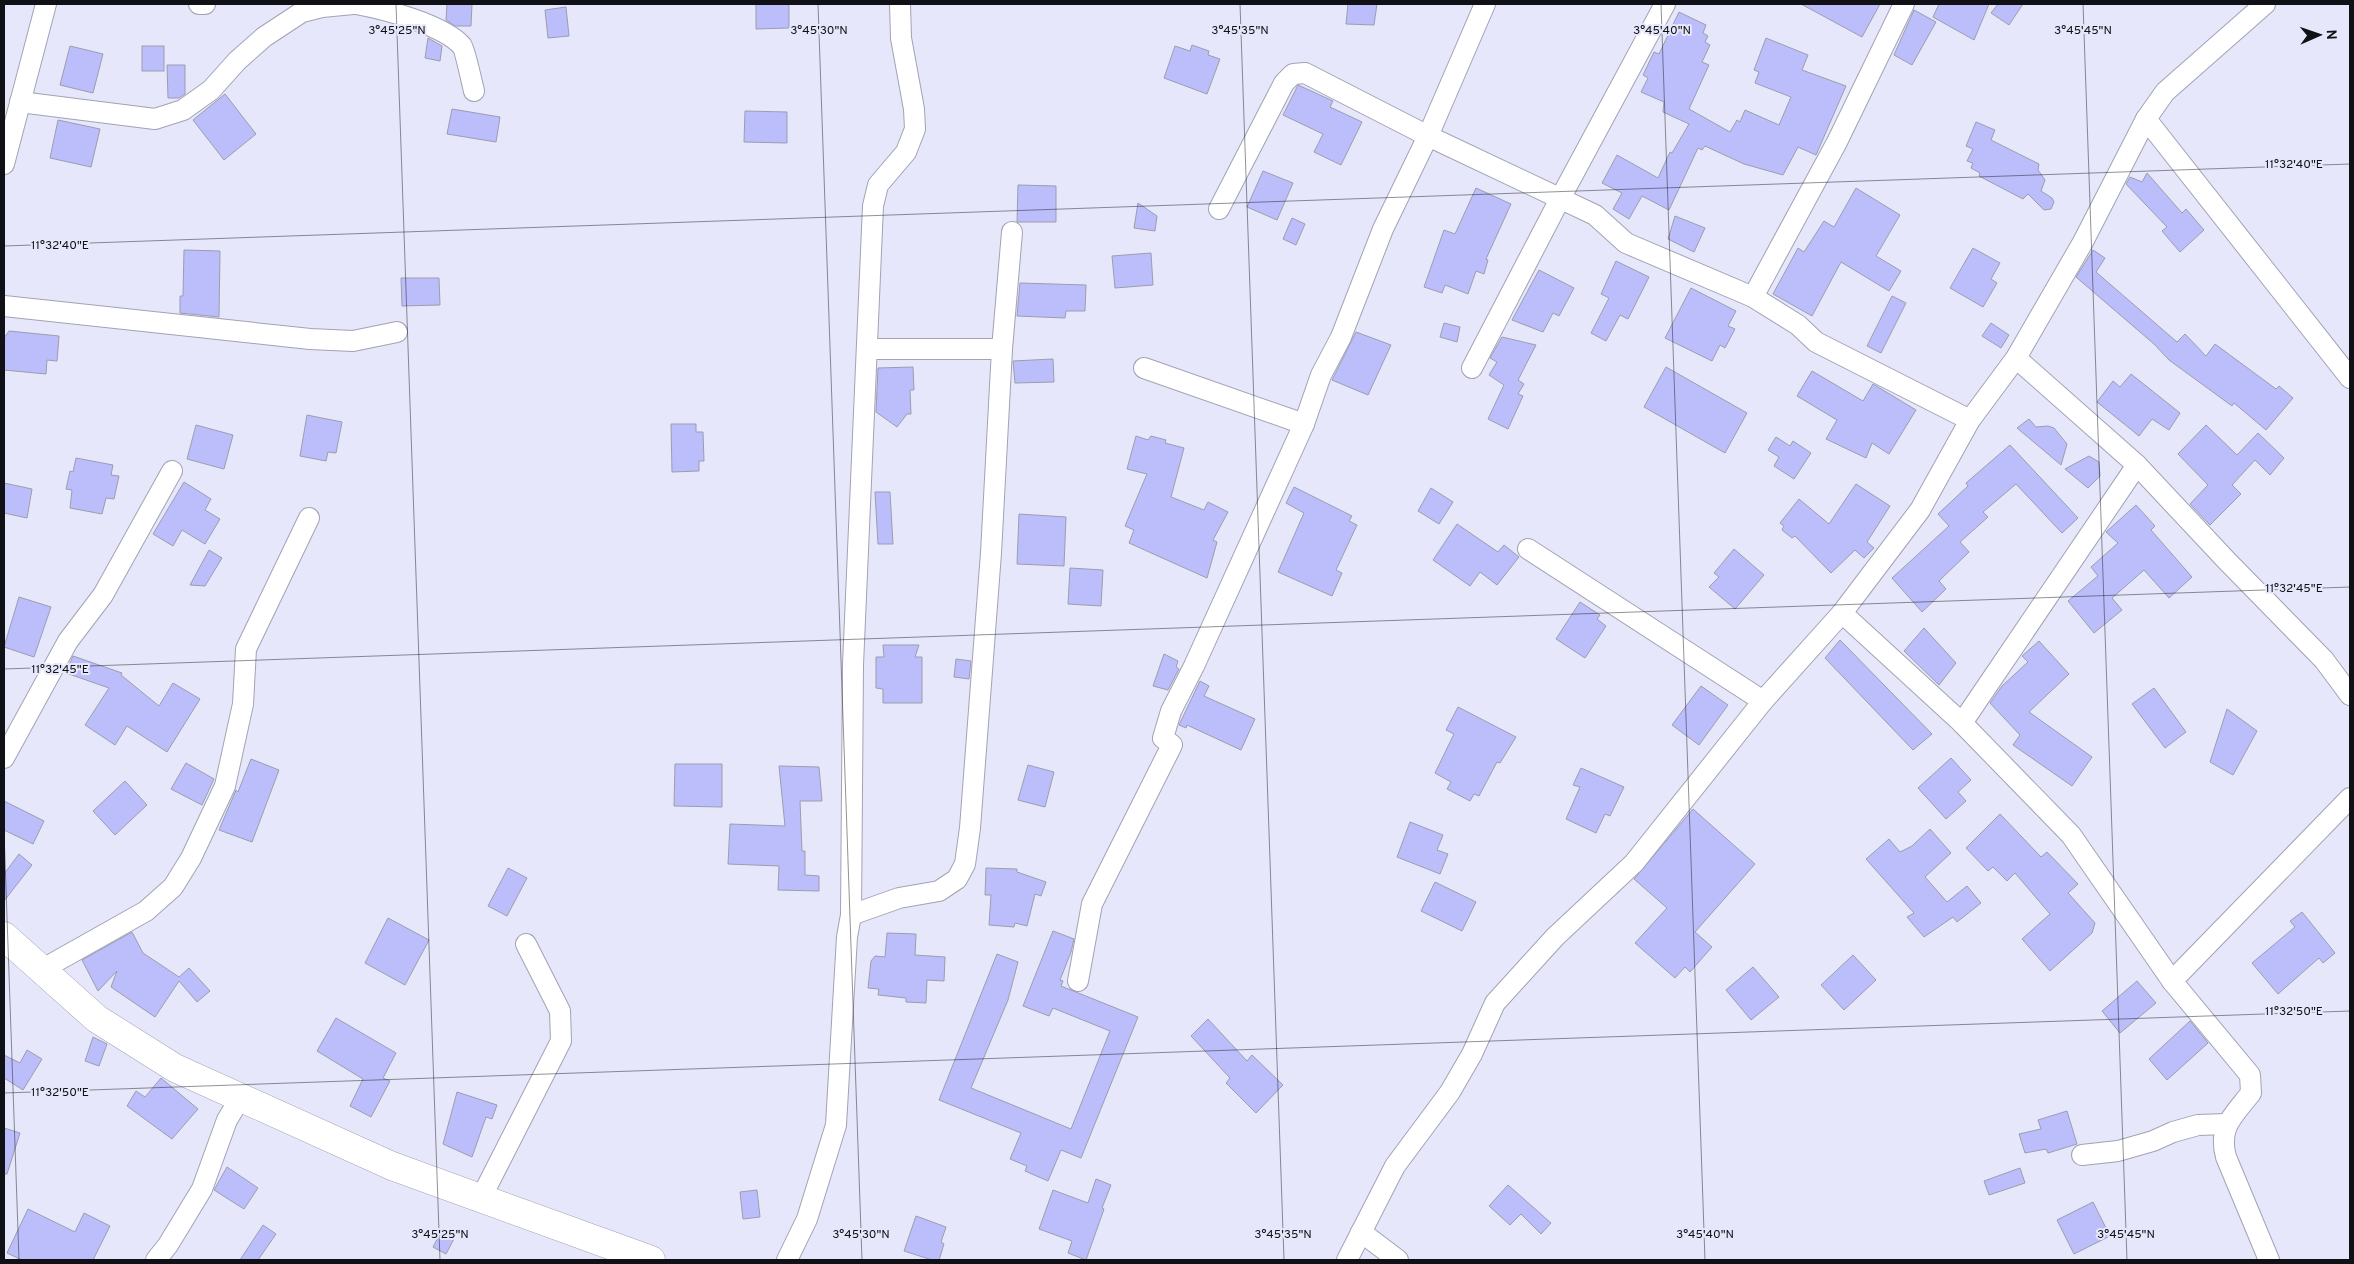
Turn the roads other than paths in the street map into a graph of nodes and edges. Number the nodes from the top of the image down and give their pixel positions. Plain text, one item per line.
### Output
1 (46, 4) edge
2 (199, 4) edge
3 (205, 4) edge
4 (354, 4) edge
5 (900, 4) edge
6 (1485, 4) edge
7 (1666, 4) edge
8 (1904, 4) edge
9 (2265, 4) edge
10 (474, 90) dead end
11 (20, 102) junction
12 (2146, 119) junction
13 (1428, 136) junction
14 (4, 164) edge
15 (1561, 197) junction
16 (1219, 209) dead end
17 (1012, 232) dead end
18 (1753, 297) junction
19 (4, 306) edge
20 (398, 332) dead end
21 (868, 349) junction
22 (1002, 349) junction
23 (2016, 358) junction
24 (1144, 368) dead end
25 (1472, 368) dead end
26 (2350, 375) edge
27 (1970, 420) junction
28 (1304, 424) junction
29 (2137, 464) junction
30 (172, 471) dead end
31 (309, 518) dead end
32 (1528, 549) dead end
33 (1842, 613) junction
34 (2350, 695) edge
35 (1763, 701) junction
36 (1962, 722) junction
37 (4, 758) edge
38 (2350, 798) edge
39 (851, 915) junction
40 (4, 936) edge
41 (526, 944) dead end
42 (41, 970) junction
43 (1078, 981) dead end
44 (2172, 981) junction
45 (241, 1097) junction
46 (2227, 1124) junction
47 (2082, 1155) dead end
48 (481, 1198) junction
49 (1361, 1232) junction
50 (156, 1260) edge
51 (651, 1260) edge
52 (787, 1260) edge
53 (1347, 1260) edge
54 (1398, 1260) edge
55 (2269, 1260) edge

1 - 11 street
2 - 3 street
4 - 10 street
4 - 11 street
5 - 21 street
6 - 13 street
7 - 15 street
8 - 18 street
9 - 12 street
11 - 14 street
12 - 23 street
12 - 26 street
13 - 15 street
13 - 16 street
13 - 28 street
15 - 18 street
15 - 25 street
17 - 22 street
18 - 27 street
19 - 20 street
21 - 22 street
21 - 39 street
22 - 39 street
23 - 27 street
23 - 29 street
24 - 28 street
27 - 33 street
28 - 43 street
29 - 34 street
29 - 36 street
30 - 37 street
31 - 42 street
32 - 35 street
33 - 35 street
33 - 36 street
35 - 49 street
36 - 44 street
38 - 44 street
39 - 52 street
40 - 42 street
41 - 48 street
42 - 45 street
44 - 46 street
45 - 48 street
45 - 50 street
46 - 47 street
46 - 55 street
48 - 51 street
49 - 53 street
49 - 54 street

